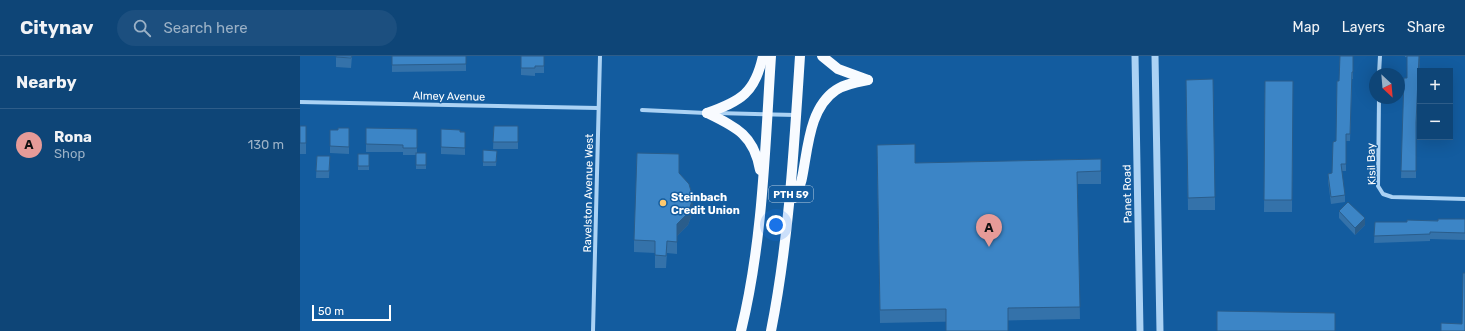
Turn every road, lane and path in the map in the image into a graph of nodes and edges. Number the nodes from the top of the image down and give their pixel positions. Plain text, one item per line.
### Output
1 (600, 56) edge
2 (763, 56) edge
3 (771, 56) edge
4 (800, 56) edge
5 (822, 56) edge
6 (1135, 56) edge
7 (1155, 56) edge
8 (1380, 56) edge
9 (1379, 68) edge
10 (300, 102) edge
11 (1379, 104) edge
12 (598, 108) junction
13 (642, 110) dead end
14 (707, 113) junction
15 (767, 114) junction
16 (796, 115) junction
17 (763, 188) junction
18 (1465, 198) edge
19 (789, 211) junction
20 (593, 331) edge
21 (741, 331) edge
22 (772, 331) edge
23 (1140, 331) edge
24 (1160, 331) edge

1 - 12 street, Ravelston Avenue West
2 - 14 main road
3 - 15 main road, PTH 59
4 - 16 main road, PTH 59
5 - 19 main road
6 - 23 street, Panet Road
7 - 24 street
8 - 9 street
10 - 12 street, Almey Avenue
11 - 18 street, Kisil Bay
12 - 20 street, Ravelston Avenue West
13 - 14 street
14 - 15 street
14 - 17 main road
15 - 16 street
15 - 17 main road, PTH 59
16 - 19 main road, PTH 59
17 - 21 main road, PTH 59
19 - 22 main road, PTH 59

